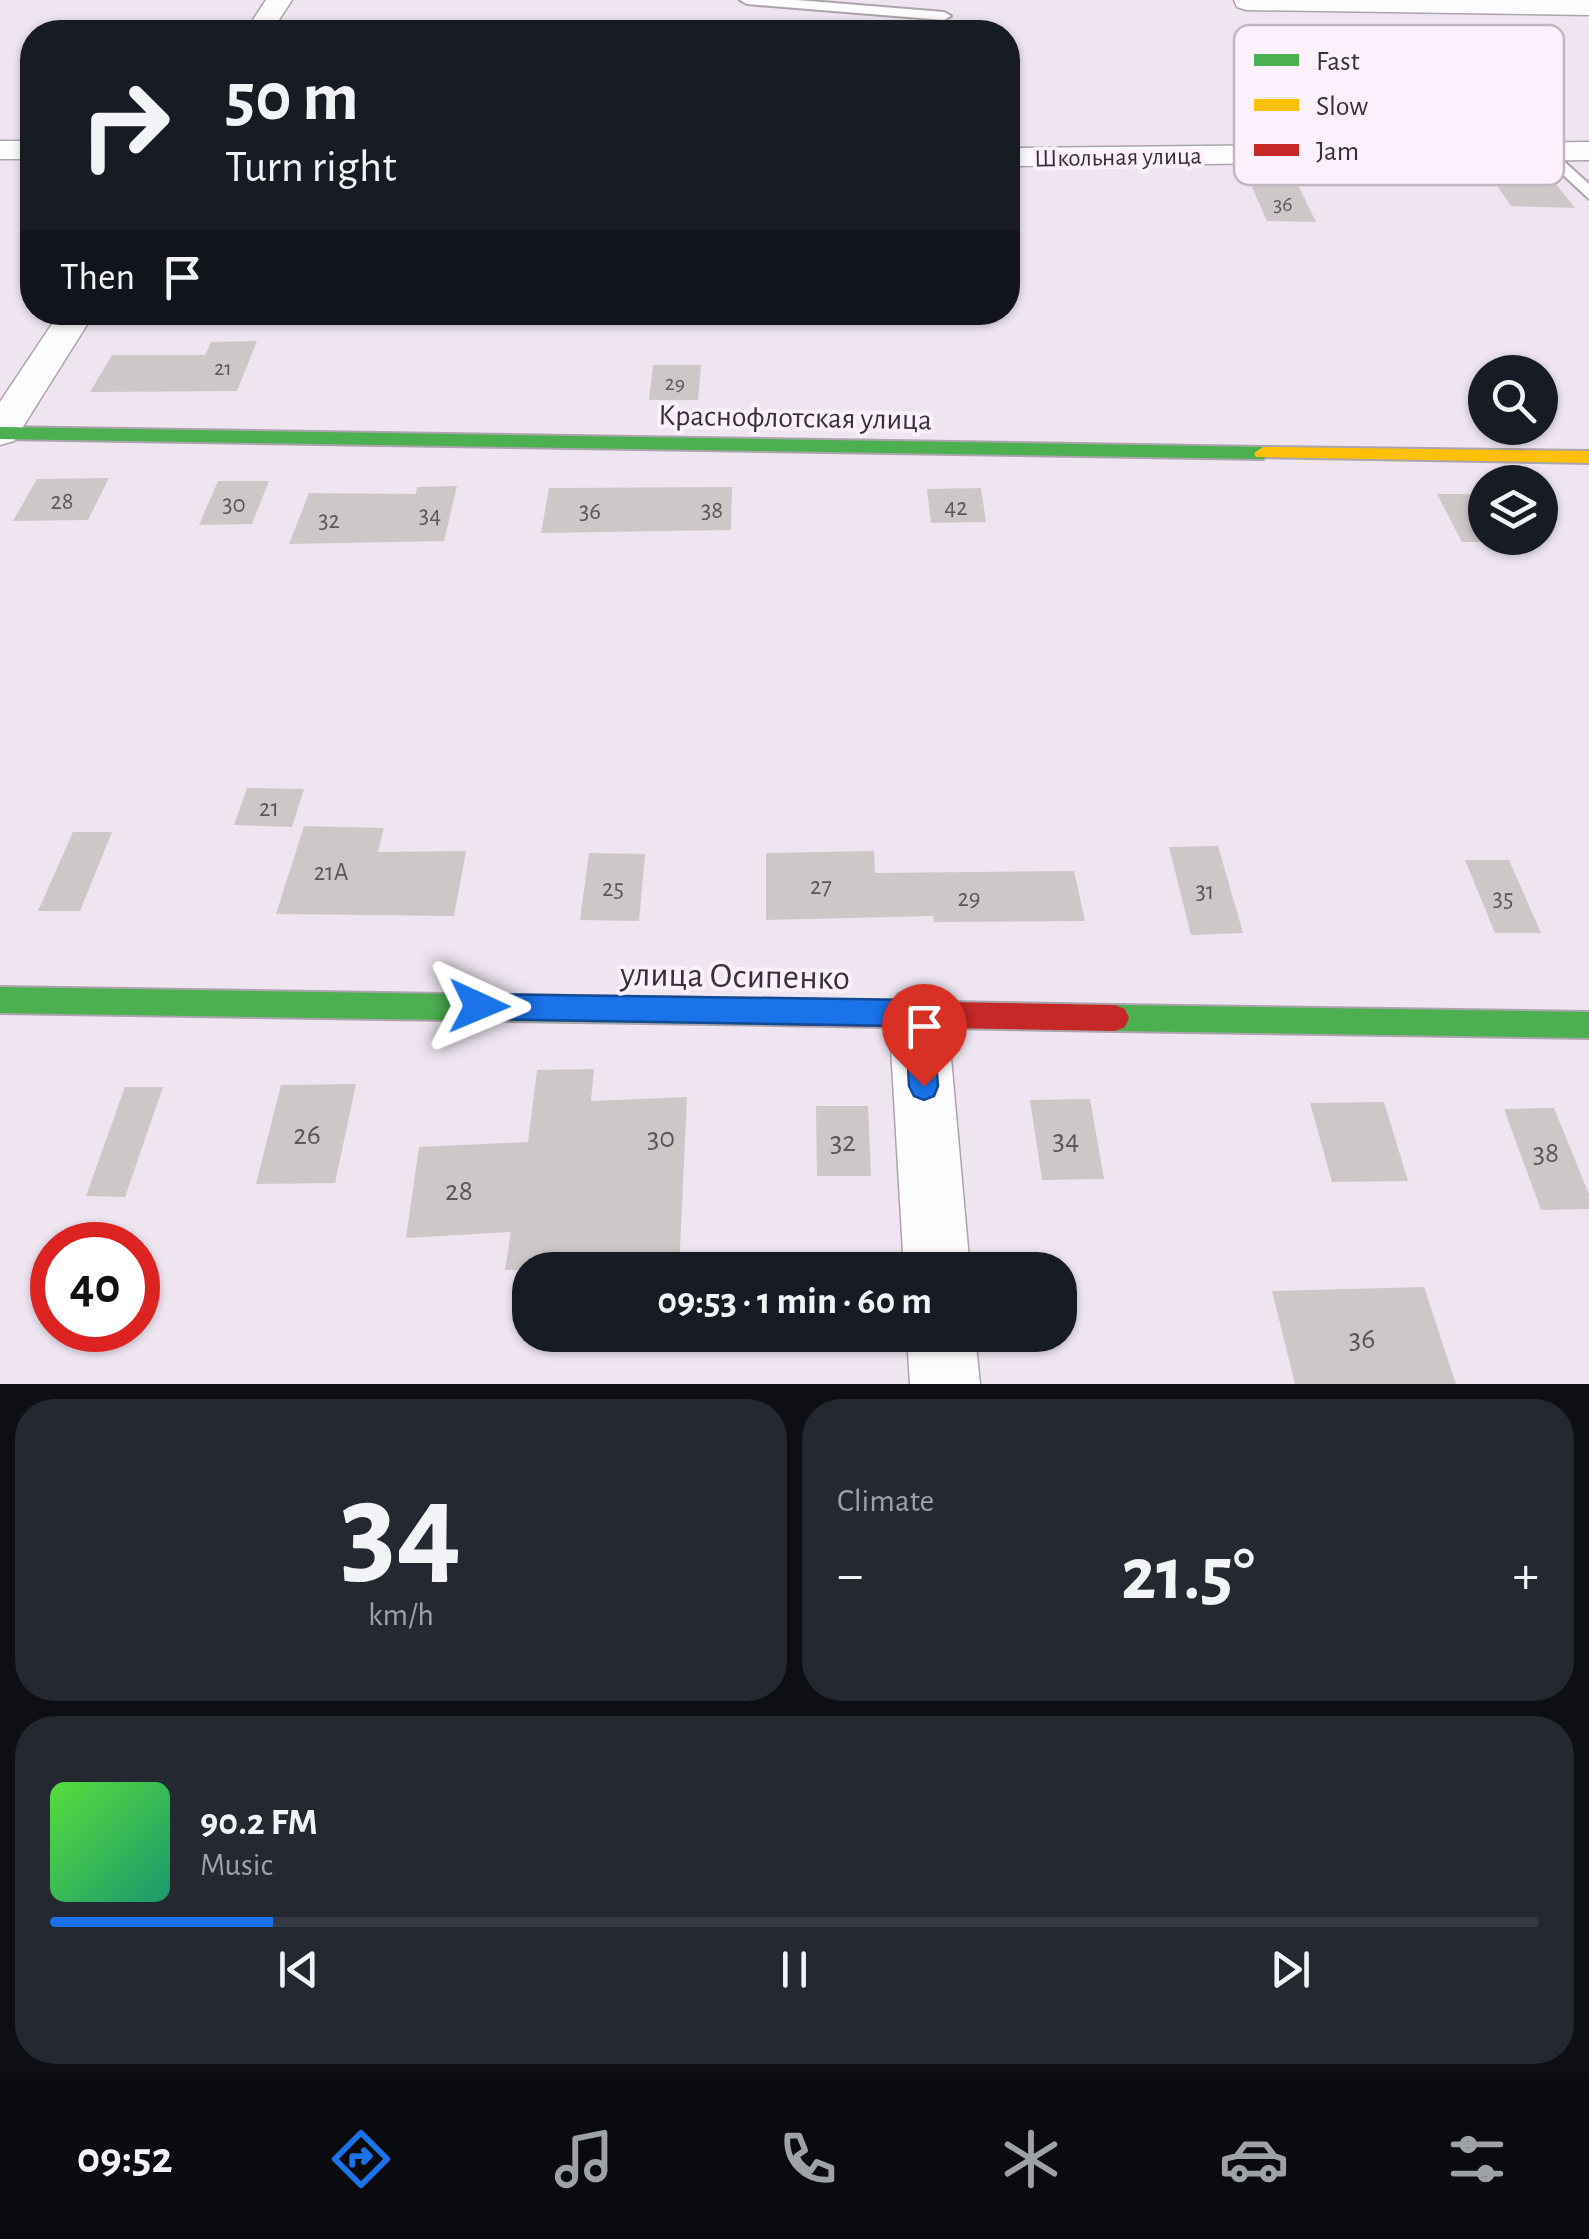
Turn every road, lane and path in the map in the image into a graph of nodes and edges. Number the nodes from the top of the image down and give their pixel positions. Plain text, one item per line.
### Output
1 (747, 0) edge
2 (1246, 2) edge
3 (1589, 8) edge
4 (944, 16) dead end
5 (1234, 154) edge
6 (1020, 157) edge
7 (1564, 169) edge
8 (1589, 194) edge
9 (70, 325) edge
10 (0, 432) edge
11 (1589, 457) edge
12 (0, 1000) edge
13 (918, 1013) junction
14 (1589, 1025) edge
15 (936, 1252) edge
16 (942, 1352) edge
17 (945, 1384) edge

1 - 4 lane
2 - 3 street
5 - 6 street, Школьная улица
7 - 8 lane
9 - 10 street
10 - 11 street, Краснофлотская улица
12 - 13 street, улица Осипенко
13 - 14 street, улица Осипенко
13 - 15 street
16 - 17 street

